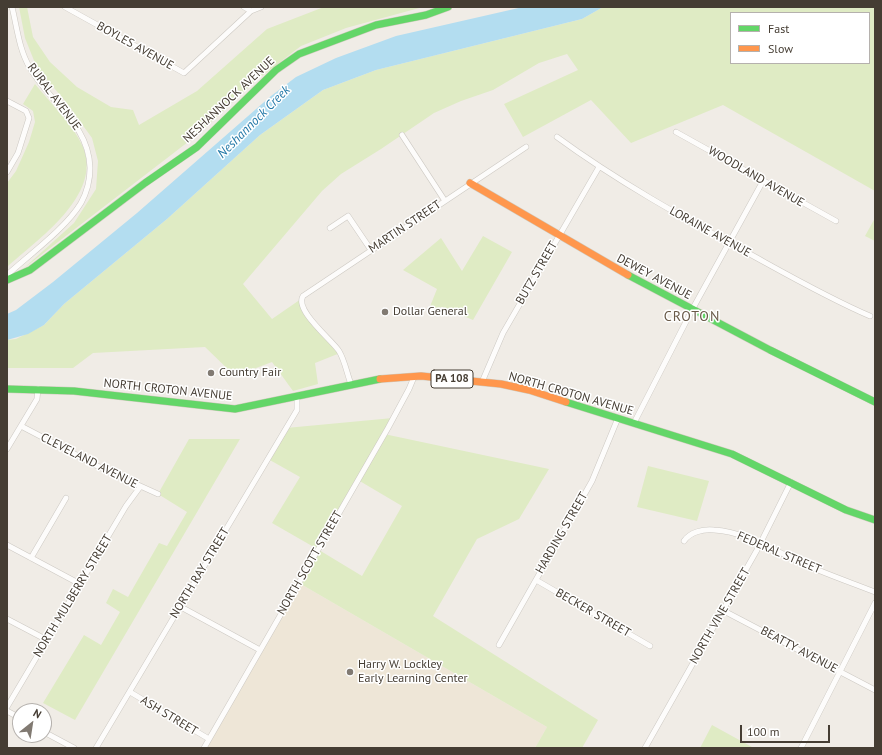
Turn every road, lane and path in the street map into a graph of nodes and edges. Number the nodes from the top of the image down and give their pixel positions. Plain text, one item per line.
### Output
1 (12, 7) edge
2 (65, 7) edge
3 (244, 7) edge
4 (261, 7) edge
5 (448, 7) edge
6 (251, 11) junction
7 (7, 101) edge
8 (676, 132) dead end
9 (402, 135) dead end
10 (557, 137) dead end
11 (526, 147) dead end
12 (599, 167) junction
13 (7, 172) edge
14 (763, 181) junction
15 (470, 183) junction
16 (445, 201) junction
17 (836, 221) dead end
18 (330, 228) dead end
19 (559, 235) junction
20 (728, 242) junction
21 (371, 250) junction
22 (7, 275) edge
23 (7, 280) edge
24 (692, 310) junction
25 (870, 316) dead end
26 (414, 377) junction
27 (482, 382) junction
28 (351, 384) junction
29 (7, 389) edge
30 (38, 389) junction
31 (297, 396) junction
32 (875, 402) edge
33 (618, 418) junction
34 (634, 423) junction
35 (21, 426) junction
36 (7, 450) edge
37 (791, 482) junction
38 (140, 487) junction
39 (158, 494) dead end
40 (66, 498) dead end
41 (875, 520) edge
42 (684, 541) dead end
43 (760, 543) junction
44 (7, 545) edge
45 (31, 558) junction
46 (536, 580) junction
47 (80, 584) junction
48 (875, 592) edge
49 (875, 603) edge
50 (181, 607) junction
51 (724, 610) junction
52 (7, 618) edge
53 (47, 640) junction
54 (499, 645) dead end
55 (650, 646) dead end
56 (260, 650) junction
57 (840, 672) junction
58 (875, 690) edge
59 (130, 692) junction
60 (7, 707) edge
61 (52, 736) edge
62 (209, 739) junction
63 (74, 748) edge
64 (96, 748) edge
65 (204, 748) edge
66 (645, 748) edge
67 (801, 748) edge

1 - 22 street, RURAL AVENUE
2 - 6 street, BOYLES AVENUE
3 - 6 street
4 - 6 street
5 - 23 street, NESHANNOCK AVENUE
7 - 13 street
8 - 14 street, WOODLAND AVENUE
9 - 16 street
10 - 12 street, LORAINE AVENUE
11 - 15 street, MARTIN STREET
12 - 19 street, BUTZ STREET
12 - 20 street, LORAINE AVENUE
14 - 17 street, WOODLAND AVENUE
14 - 20 street
15 - 16 street, MARTIN STREET
15 - 19 street, DEWEY AVENUE
16 - 21 street, MARTIN STREET
18 - 21 street
19 - 24 street, DEWEY AVENUE
19 - 27 street, BUTZ STREET
20 - 24 street
20 - 25 street, LORAINE AVENUE
21 - 28 street, MARTIN STREET
24 - 32 street, DEWEY AVENUE
24 - 34 street
26 - 27 street, NORTH CROTON AVENUE / PA 108
26 - 28 street, NORTH CROTON AVENUE / PA 108
26 - 56 street, NORTH SCOTT STREET
27 - 33 street, NORTH CROTON AVENUE / PA 108
28 - 31 street, NORTH CROTON AVENUE / PA 108
29 - 30 street, NORTH CROTON AVENUE / PA 108
30 - 31 street, NORTH CROTON AVENUE / PA 108
30 - 35 street
31 - 50 street, NORTH RAY STREET
33 - 34 street, NORTH CROTON AVENUE / PA 108
33 - 46 street, HARDING STREET
34 - 37 street, NORTH CROTON AVENUE / PA 108
35 - 36 street
35 - 38 street, CLEVELAND AVENUE
37 - 41 street, NORTH CROTON AVENUE / PA 108
37 - 43 street, NORTH VINE STREET
38 - 39 street, CLEVELAND AVENUE
38 - 47 street, NORTH MULBERRY STREET
40 - 45 street
42 - 43 street, FEDERAL STREET
43 - 48 street, FEDERAL STREET
43 - 51 street, NORTH VINE STREET
44 - 45 street
45 - 47 street
46 - 54 street, HARDING STREET
46 - 55 street, BECKER STREET
47 - 53 street, NORTH MULBERRY STREET
49 - 57 street
50 - 56 street
50 - 59 street, NORTH RAY STREET
51 - 57 street, BEATTY AVENUE
51 - 66 street, NORTH VINE STREET
52 - 53 street
53 - 60 street, NORTH MULBERRY STREET
56 - 62 street, NORTH SCOTT STREET
57 - 58 street, BEATTY AVENUE
57 - 67 street
59 - 62 street, ASH STREET
59 - 64 street, NORTH RAY STREET
61 - 63 street
62 - 65 street, NORTH SCOTT STREET

